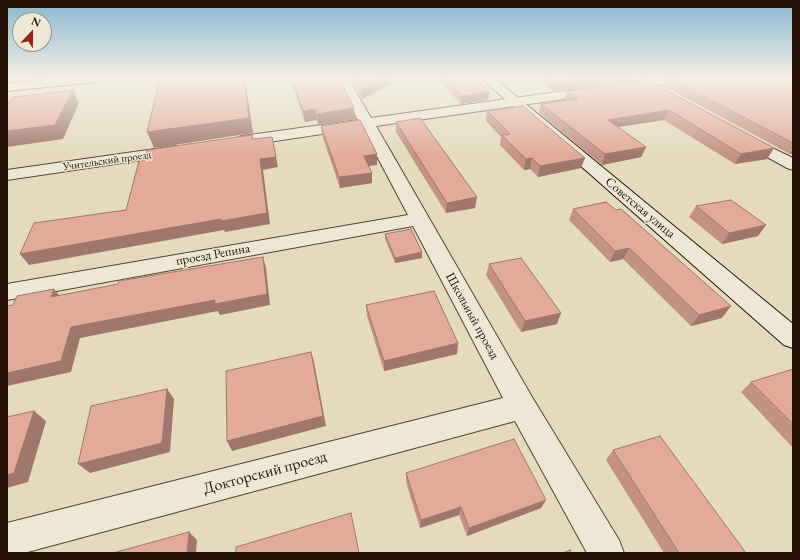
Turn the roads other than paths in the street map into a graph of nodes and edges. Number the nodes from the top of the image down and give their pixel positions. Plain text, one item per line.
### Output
1 (357, 104) edge
2 (501, 104) edge
3 (519, 104) edge
4 (368, 123) junction
5 (732, 131) edge
6 (227, 144) edge
7 (187, 149) edge
8 (793, 149) edge
9 (772, 154) junction
10 (793, 166) edge
11 (7, 175) edge
12 (419, 219) junction
13 (7, 292) edge
14 (793, 338) edge
15 (522, 406) junction
16 (7, 540) edge
17 (606, 553) edge

1 - 4 street, Школьный проезд
2 - 4 street
3 - 14 street, Советская улица
4 - 6 street
4 - 12 street, Школьный проезд
5 - 9 street
7 - 11 street, Учительский проезд
8 - 9 street
9 - 10 street
12 - 13 street, проезд Репина
12 - 15 street, Школьный проезд
15 - 16 street, Докторский проезд
15 - 17 street, Школьный проезд

